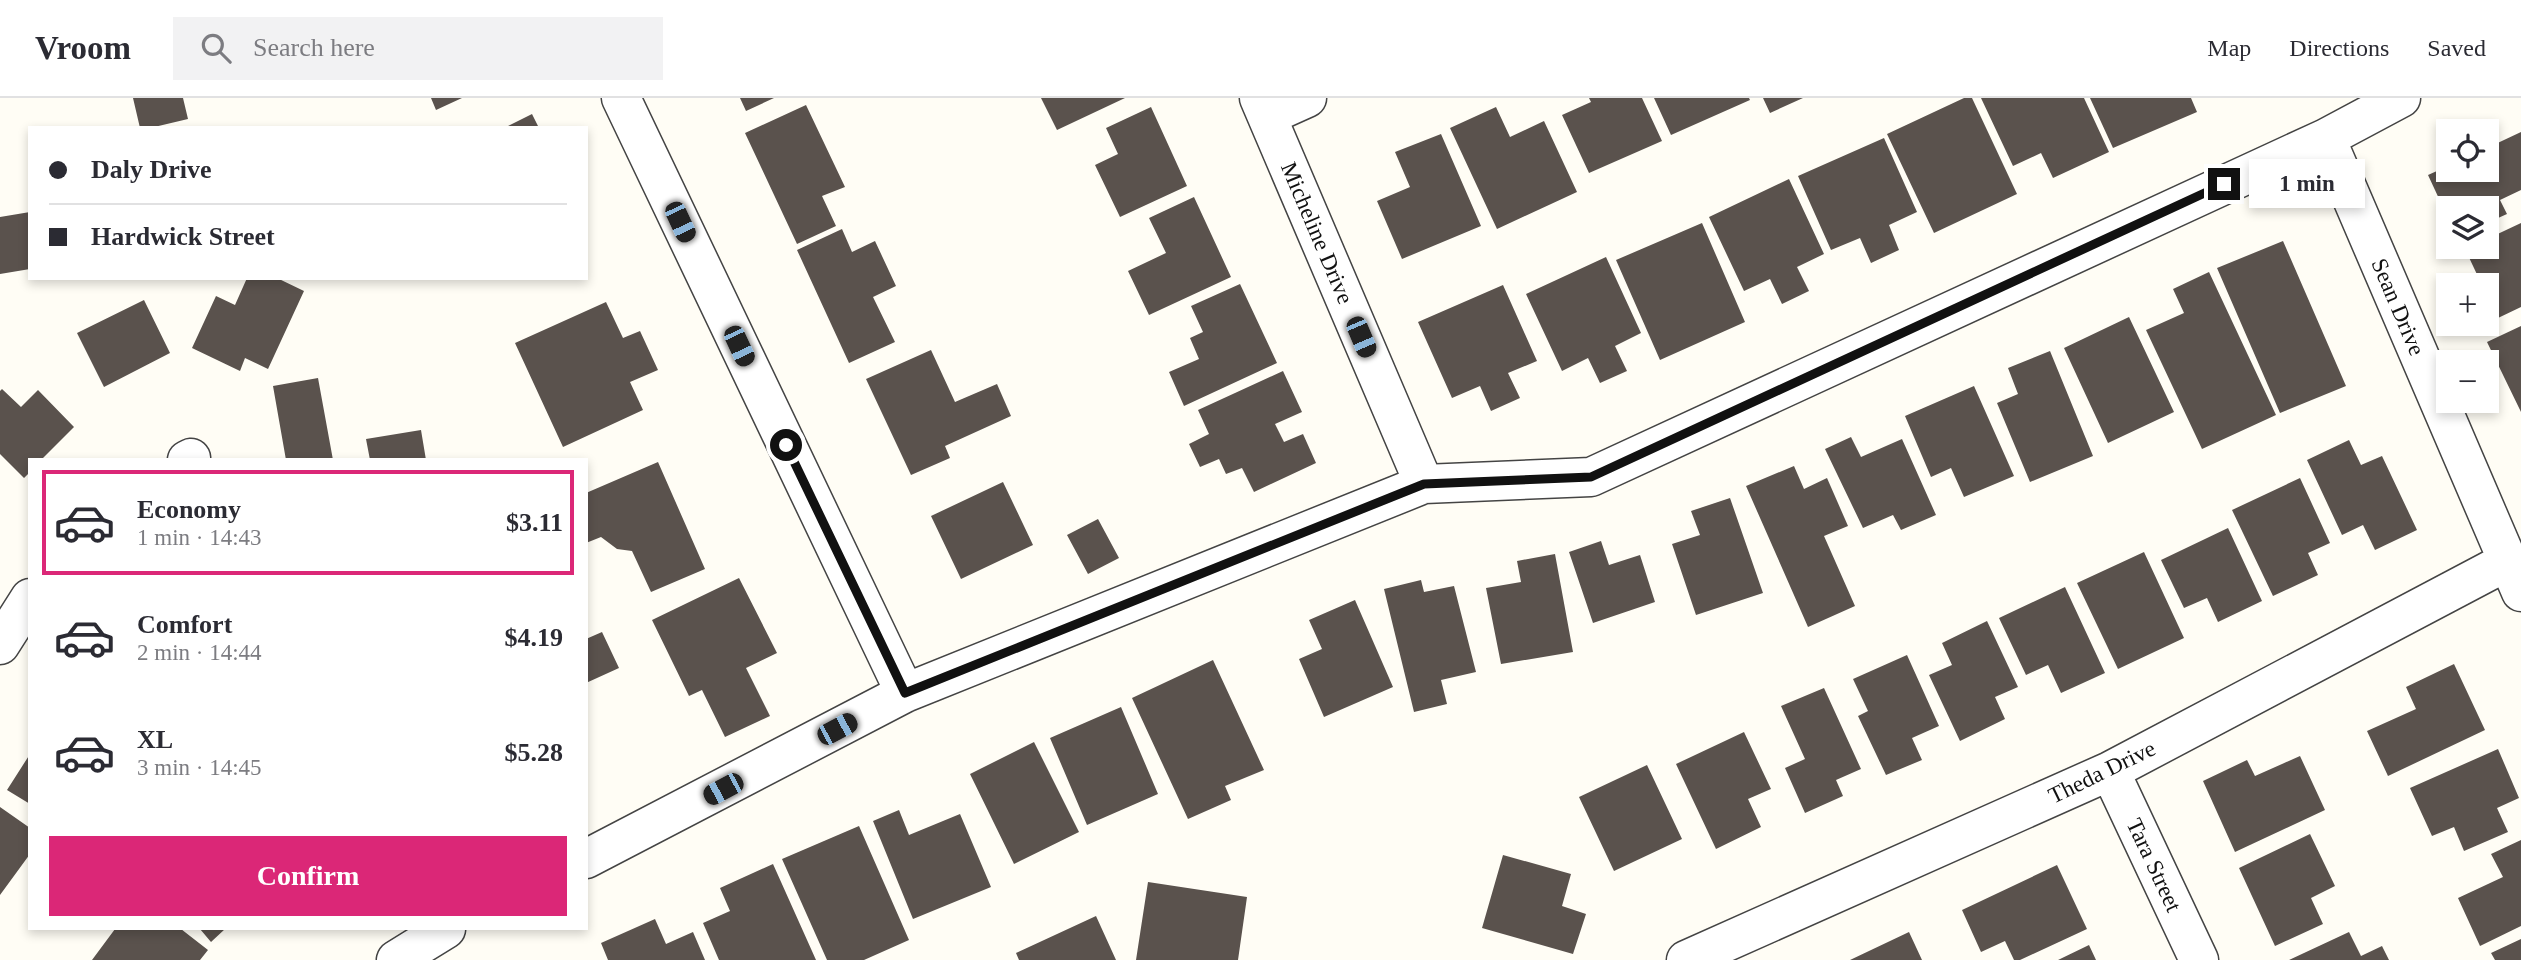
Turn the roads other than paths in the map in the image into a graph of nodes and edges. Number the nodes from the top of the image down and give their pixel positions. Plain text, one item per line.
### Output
1 (621, 98) edge
2 (1307, 98) edge
3 (2401, 98) edge
4 (1263, 107) edge
5 (2326, 138) junction
6 (1424, 484) junction
7 (2514, 577) edge
8 (28, 601) edge
9 (0, 645) edge
10 (905, 693) junction
11 (2110, 771) junction
12 (588, 858) edge
13 (444, 930) edge
14 (396, 960) edge
15 (1686, 960) edge
16 (2199, 960) edge

1 - 10 street
2 - 4 street
3 - 5 street
4 - 6 street, Micheline Drive
5 - 6 street
5 - 7 street, Sean Drive
6 - 10 street
7 - 11 street, Theda Drive
8 - 9 street
10 - 12 street
11 - 15 street, Theda Drive
11 - 16 street, Tara Street
13 - 14 street

